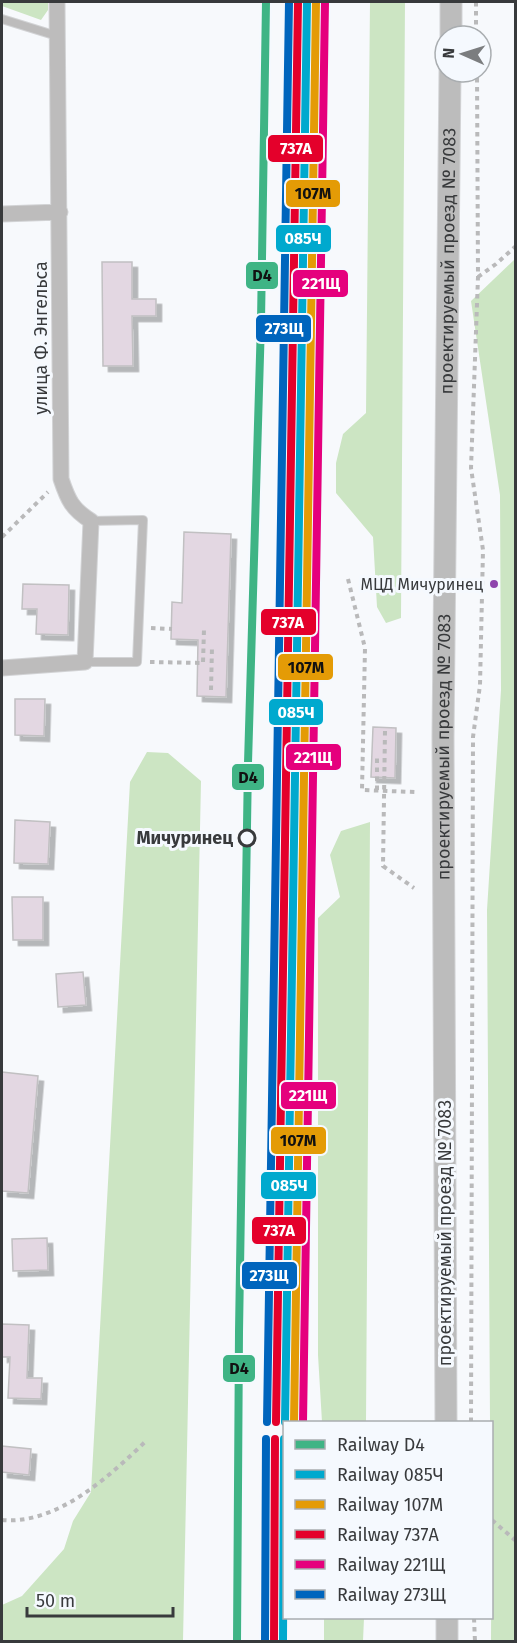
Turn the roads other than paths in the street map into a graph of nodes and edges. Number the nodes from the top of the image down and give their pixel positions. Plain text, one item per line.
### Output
1 (57, 2) edge
2 (451, 2) edge
3 (2, 19) edge
4 (451, 24) edge
5 (57, 36) junction
6 (450, 84) edge
7 (60, 212) junction
8 (2, 214) edge
9 (91, 521) junction
10 (85, 662) junction
11 (2, 668) edge
12 (446, 1421) edge
13 (447, 1619) edge
14 (447, 1641) edge

1 - 5 street, улица Ф. Энгельса
2 - 4 main road
3 - 5 lane
5 - 7 street, улица Ф. Энгельса
6 - 12 main road, проектируемый проезд № 7083
7 - 8 street
7 - 9 street, улица Ф. Энгельса
9 - 10 street
9 - 10 lane
10 - 11 street
13 - 14 main road

